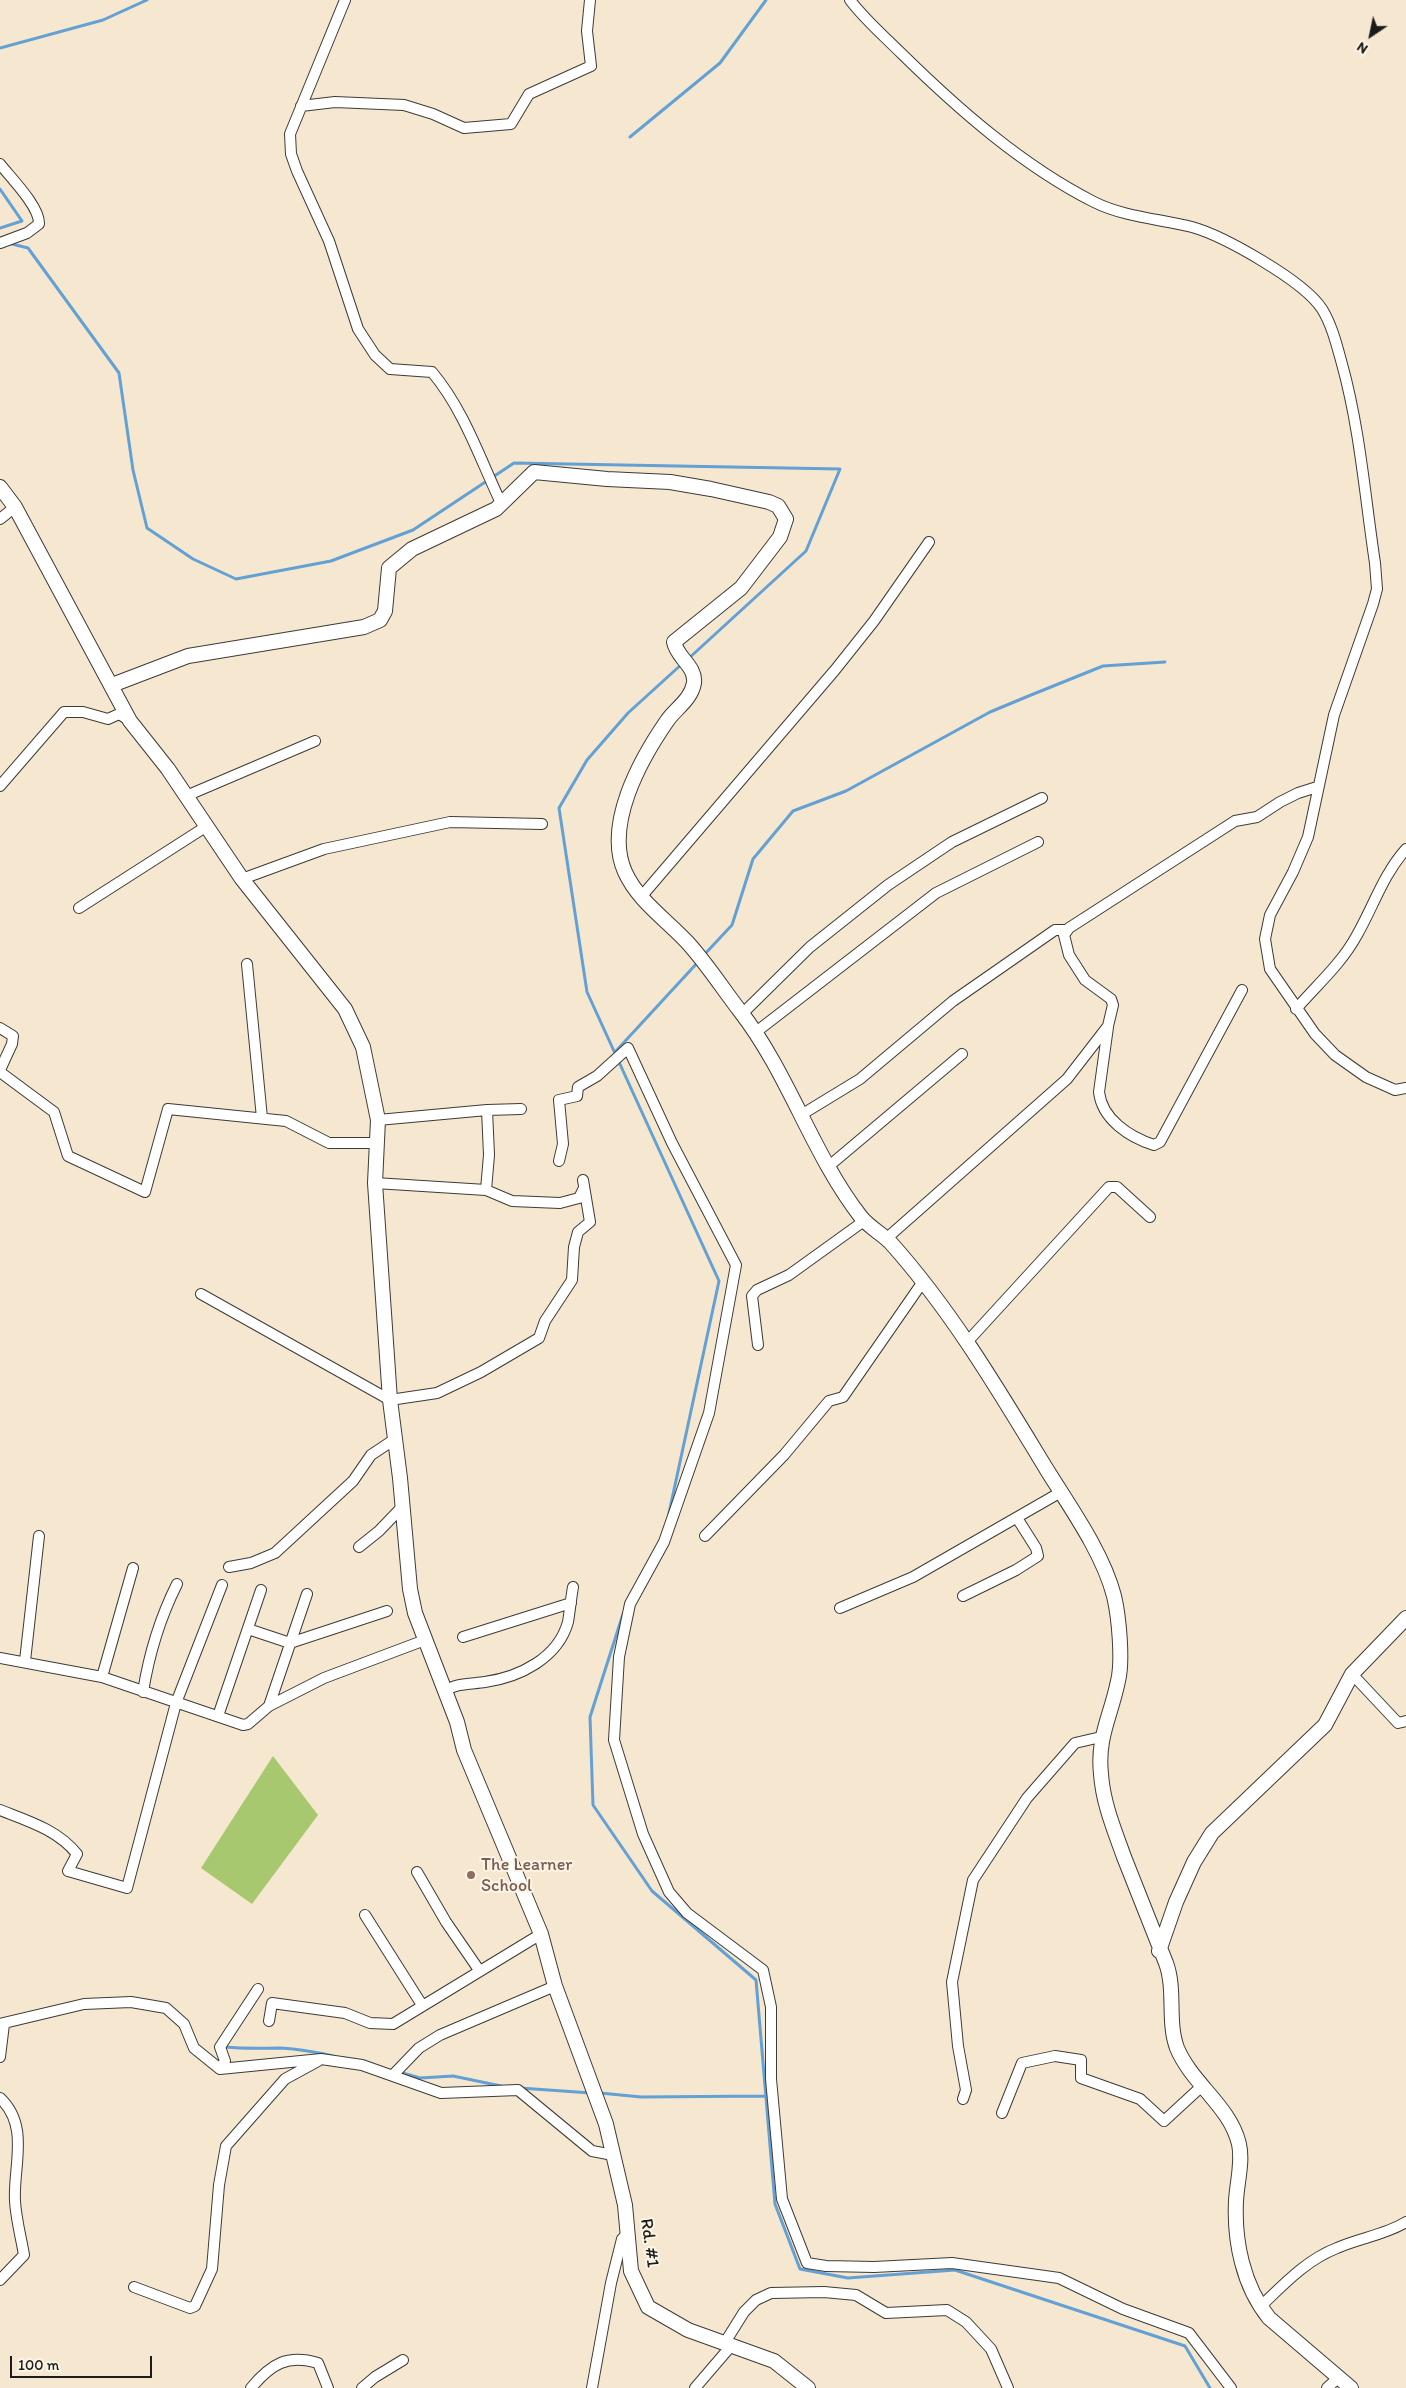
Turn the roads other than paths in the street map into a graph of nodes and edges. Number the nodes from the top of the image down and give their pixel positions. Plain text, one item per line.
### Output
1 (345, 0) edge
2 (590, 0) edge
3 (850, 0) edge
4 (301, 106) junction
5 (0, 164) edge
6 (0, 243) edge
7 (0, 487) edge
8 (501, 504) junction
9 (15, 507) junction
10 (0, 519) edge
11 (929, 542) dead end
12 (112, 685) junction
13 (130, 721) junction
14 (315, 741) dead end
15 (0, 786) edge
16 (1317, 787) junction
17 (186, 796) junction
18 (1042, 798) dead end
19 (542, 824) dead end
20 (206, 826) junction
21 (1038, 842) dead end
22 (1406, 848) edge
23 (242, 879) junction
24 (641, 897) junction
25 (79, 908) dead end
26 (1067, 930) junction
27 (247, 964) dead end
28 (1242, 990) dead end
29 (1296, 1010) junction
30 (742, 1014) junction
31 (1108, 1026) junction
32 (0, 1028) edge
33 (756, 1032) junction
34 (962, 1054) dead end
35 (0, 1071) edge
36 (1406, 1088) edge
37 (521, 1109) dead end
38 (487, 1110) junction
39 (801, 1115) junction
40 (262, 1118) junction
41 (378, 1120) junction
42 (376, 1143) junction
43 (559, 1161) dead end
44 (828, 1166) junction
45 (375, 1183) junction
46 (486, 1190) junction
47 (1150, 1217) dead end
48 (864, 1221) junction
49 (887, 1238) junction
50 (922, 1283) junction
51 (201, 1294) dead end
52 (968, 1341) junction
53 (758, 1345) dead end
54 (390, 1400) junction
55 (395, 1439) junction
56 (1061, 1492) junction
57 (403, 1506) junction
58 (1017, 1518) junction
59 (39, 1536) dead end
60 (705, 1536) dead end
61 (359, 1547) dead end
62 (229, 1567) dead end
63 (132, 1568) dead end
64 (177, 1584) dead end
65 (222, 1585) dead end
66 (573, 1587) dead end
67 (261, 1590) dead end
68 (307, 1594) dead end
69 (963, 1596) dead end
70 (571, 1603) junction
71 (840, 1608) dead end
72 (387, 1611) dead end
73 (1406, 1618) edge
74 (248, 1629) junction
75 (463, 1637) dead end
76 (425, 1640) junction
77 (290, 1643) junction
78 (0, 1658) edge
79 (25, 1661) junction
80 (1352, 1674) junction
81 (102, 1677) junction
82 (445, 1691) junction
83 (143, 1692) junction
84 (176, 1703) junction
85 (269, 1706) junction
86 (218, 1716) junction
87 (1406, 1720) edge
88 (1101, 1737) junction
89 (0, 1810) edge
90 (416, 1872) dead end
91 (364, 1914) dead end
92 (541, 1934) junction
93 (1160, 1951) junction
94 (479, 1970) junction
95 (555, 1986) junction
96 (258, 1989) dead end
97 (422, 2005) junction
98 (269, 2021) dead end
99 (2, 2024) edge
100 (0, 2057) edge
101 (321, 2059) junction
102 (220, 2069) junction
103 (393, 2075) junction
104 (1202, 2086) junction
105 (0, 2098) edge
106 (963, 2099) dead end
107 (1002, 2113) dead end
108 (613, 2156) junction
109 (1406, 2222) edge
110 (627, 2234) junction
111 (0, 2280) edge
112 (134, 2287) dead end
113 (1260, 2307) junction
114 (728, 2345) junction
115 (403, 2360) dead end
116 (1340, 2377) junction
117 (251, 2388) edge
118 (328, 2388) edge
119 (362, 2388) edge
120 (592, 2388) edge
121 (695, 2388) edge
122 (808, 2388) edge
123 (1008, 2388) edge
124 (1230, 2388) edge
125 (1327, 2388) edge
126 (1351, 2388) edge

1 - 4 street
2 - 4 street
3 - 16 street
4 - 8 street
5 - 6 street
7 - 9 street, Rd. #1
8 - 12 street
8 - 24 street
9 - 10 street
9 - 12 street, Rd. #1
11 - 24 street
12 - 13 street, Rd. #1
13 - 15 street
13 - 17 street, Rd. #1
14 - 17 street
16 - 26 street
16 - 29 street
17 - 20 street, Rd. #1
18 - 30 street
19 - 23 street
20 - 23 street, Rd. #1
20 - 25 street
21 - 33 street
22 - 29 street
23 - 41 street, Rd. #1
24 - 30 street
26 - 31 street
26 - 39 street
27 - 40 street
28 - 31 street
29 - 36 street
30 - 33 street
31 - 49 street
32 - 35 street
33 - 39 street
34 - 44 street
35 - 40 street
37 - 38 street
38 - 41 street
38 - 46 street
39 - 44 street
40 - 42 street
41 - 42 street, Rd. #1
42 - 45 street, Rd. #1
43 - 124 street
44 - 48 street
45 - 46 street
45 - 54 street, Rd. #1
46 - 54 street
47 - 52 street
48 - 49 street
48 - 53 street
49 - 50 street
50 - 52 street
50 - 60 street
51 - 54 street
52 - 56 street
54 - 55 street, Rd. #1
55 - 57 street, Rd. #1
55 - 62 street
56 - 58 street
56 - 88 street
57 - 61 street
57 - 76 street, Rd. #1
58 - 69 street
58 - 71 street
59 - 79 street
63 - 81 street
64 - 83 street
65 - 84 street
66 - 70 street
67 - 74 street
68 - 77 street
70 - 75 street
70 - 82 street
72 - 77 street
73 - 80 street
74 - 77 street
74 - 86 street
76 - 82 street, Rd. #1
76 - 85 street
77 - 85 street
78 - 79 street
79 - 81 street
80 - 87 street
80 - 93 street
81 - 83 street
82 - 92 street, Rd. #1
83 - 84 street
84 - 86 street
84 - 89 street
85 - 86 street
88 - 93 street
88 - 106 street
90 - 94 street
91 - 97 street
92 - 94 street
92 - 95 street, Rd. #1
93 - 104 street
94 - 97 street
95 - 103 street
95 - 108 street, Rd. #1
96 - 102 street
97 - 98 street
99 - 100 street
99 - 102 street
101 - 102 street
101 - 103 street
101 - 112 street
103 - 108 street
104 - 107 street
104 - 113 street
105 - 111 street
108 - 110 street, Rd. #1
109 - 113 street
110 - 114 street, Rd. #1
110 - 120 street
113 - 116 street
114 - 121 street
114 - 122 street, Rd. #1
114 - 123 street
115 - 119 street
116 - 125 street
116 - 126 street
117 - 118 street

